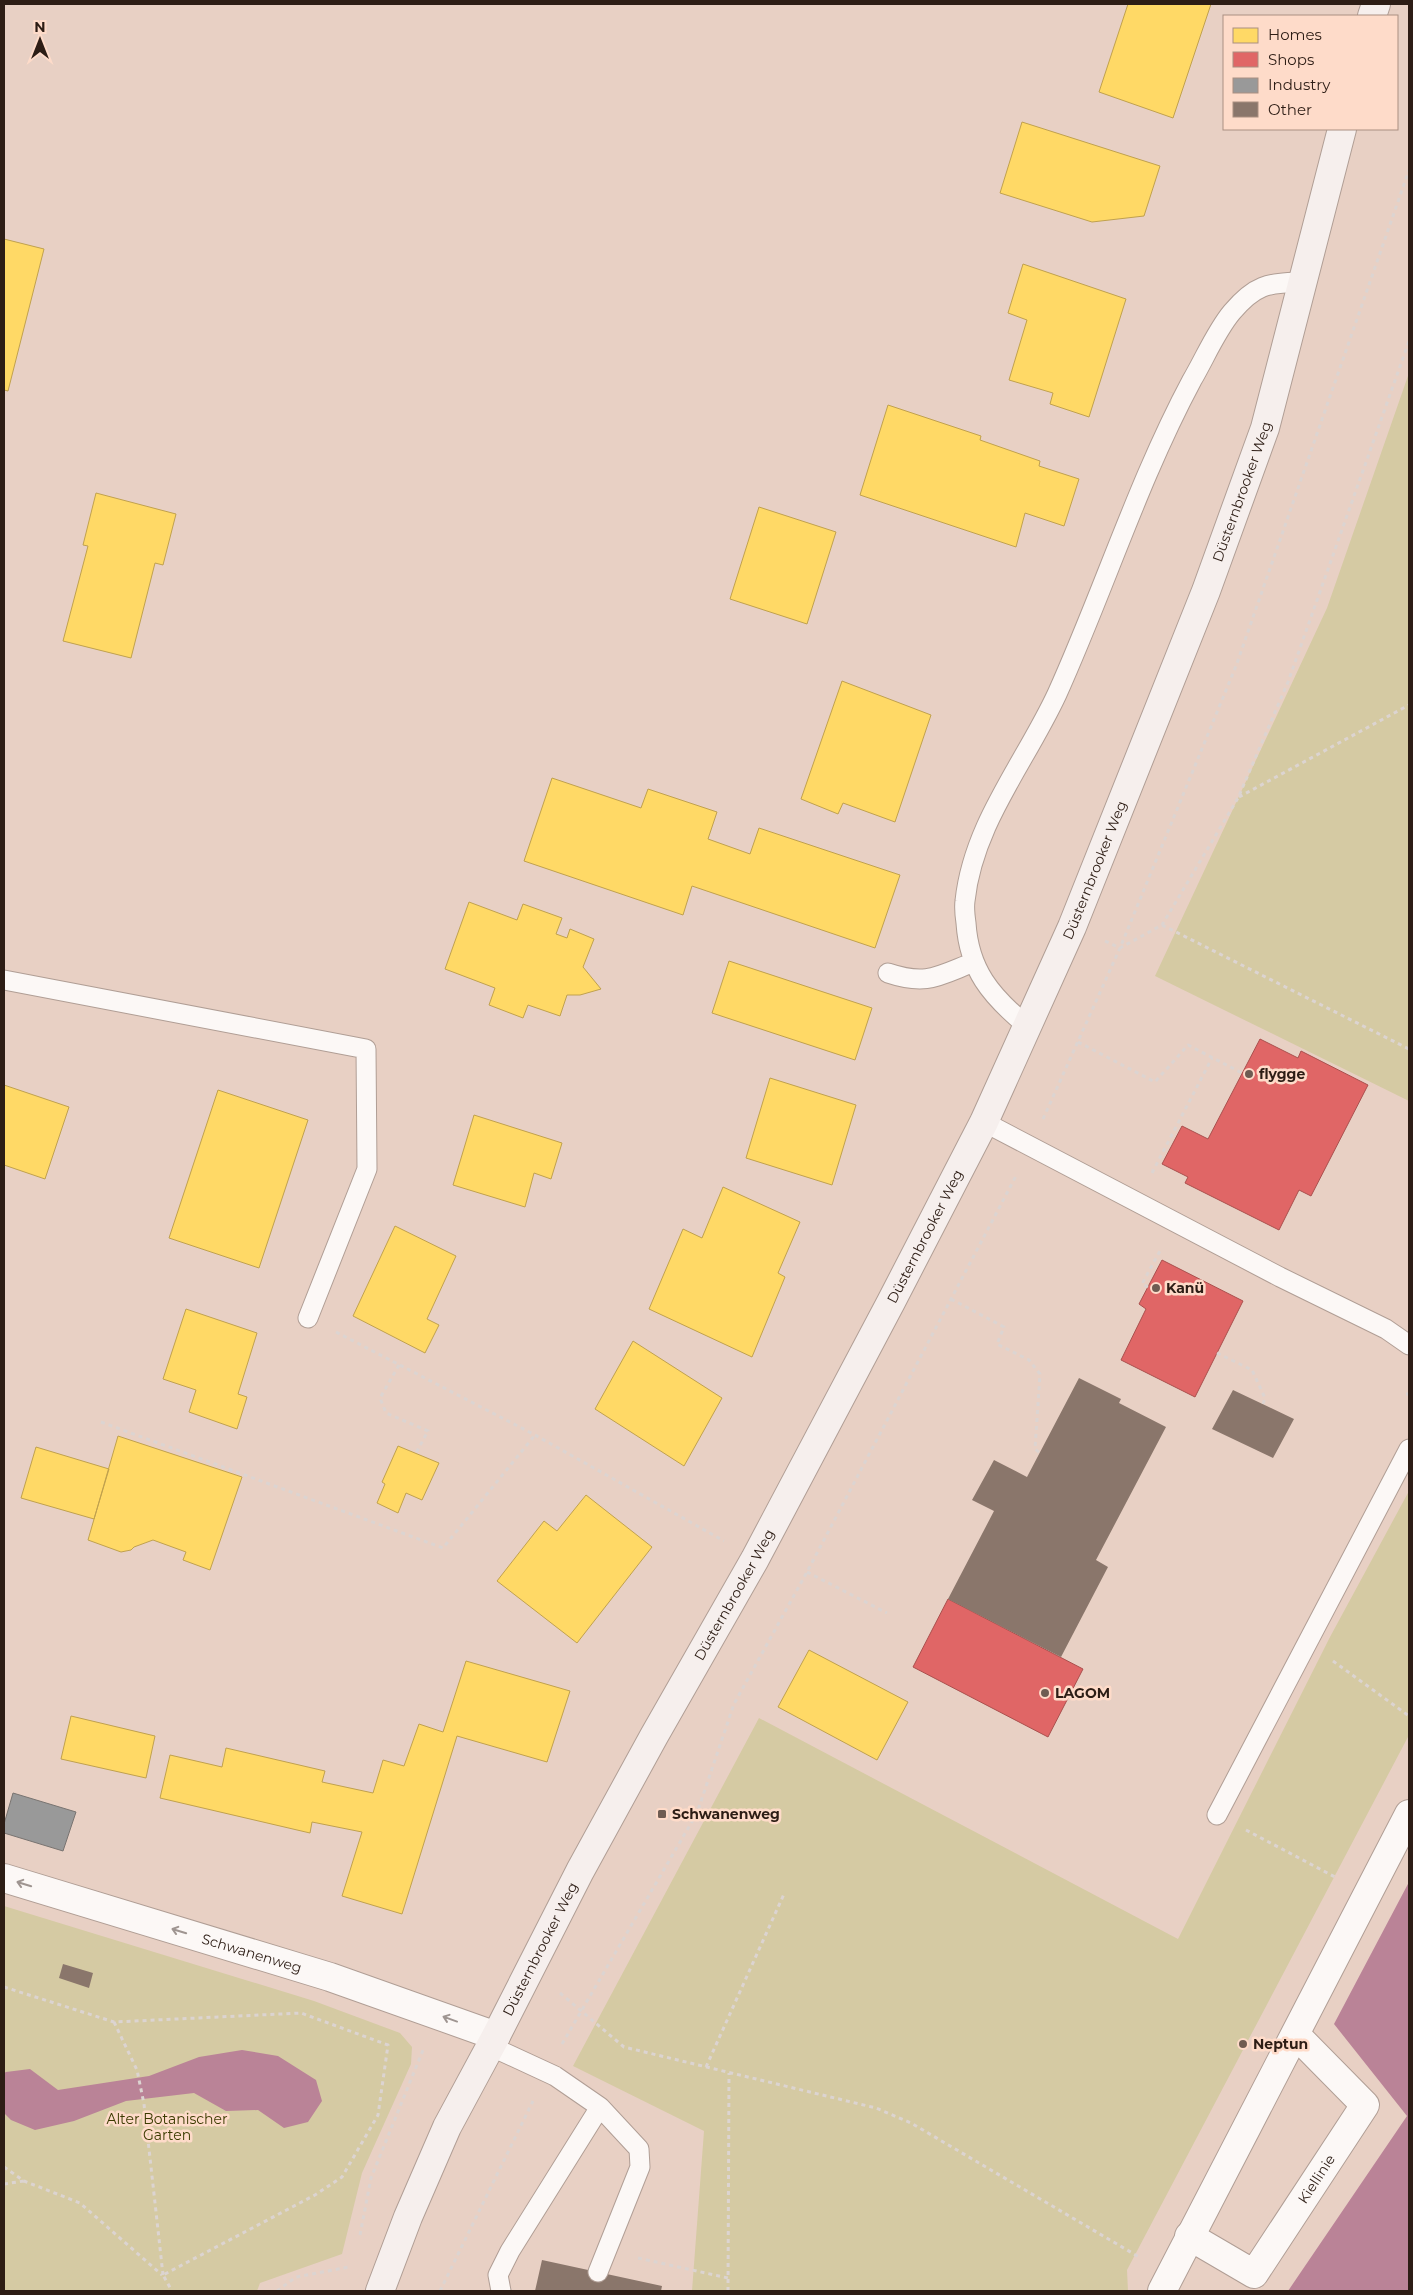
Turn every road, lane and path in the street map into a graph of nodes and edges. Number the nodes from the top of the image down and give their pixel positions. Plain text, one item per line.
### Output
1 (1342, 130) edge
2 (1301, 282) junction
3 (1409, 341) edge
4 (1409, 705) edge
5 (1238, 798) junction
6 (1162, 925) junction
7 (1072, 927) junction
8 (974, 962) junction
9 (888, 973) dead end
10 (4, 980) edge
11 (1026, 1025) junction
12 (1078, 1042) dead end
13 (1409, 1048) edge
14 (1212, 1058) junction
15 (1242, 1073) dead end
16 (984, 1122) junction
17 (1136, 1202) junction
18 (1175, 1222) junction
19 (1148, 1287) dead end
20 (950, 1299) dead end
21 (308, 1318) joint
22 (1409, 1345) edge
23 (1216, 1353) dead end
24 (399, 1365) junction
25 (1263, 1404) dead end
26 (101, 1422) dead end
27 (534, 1435) junction
28 (1409, 1449) edge
29 (416, 1453) dead end
30 (1040, 1453) dead end
31 (755, 1559) junction
32 (807, 1572) dead end
33 (887, 1613) dead end
34 (1306, 1645) junction
35 (1409, 1716) edge
36 (1409, 1814) edge
37 (1216, 1815) joint
38 (4, 1878) edge
39 (784, 1894) dead end
40 (1366, 1894) junction
41 (531, 1968) junction
42 (4, 1987) edge
43 (437, 2014) junction
44 (114, 2022) junction
45 (1296, 2035) junction
46 (493, 2041) junction
47 (706, 2067) junction
48 (729, 2073) junction
49 (600, 2107) junction
50 (4, 2167) edge
51 (24, 2181) junction
52 (4, 2184) edge
53 (360, 2236) dead end
54 (1189, 2236) junction
55 (606, 2251) junction
56 (354, 2266) dead end
57 (598, 2272) dead end
58 (163, 2275) junction
59 (728, 2278) junction
60 (1166, 2283) edge
61 (172, 2291) edge
62 (277, 2291) edge
63 (380, 2291) edge
64 (501, 2291) edge
65 (728, 2291) edge

1 - 2 street, Düsternbrooker Weg
2 - 7 street, Düsternbrooker Weg
2 - 8 lane
3 - 5 path
4 - 5 path
5 - 6 path
6 - 7 path
6 - 13 path
7 - 11 street, Düsternbrooker Weg
8 - 9 lane
8 - 11 lane
10 - 21 lane
11 - 16 street, Düsternbrooker Weg
12 - 14 path
14 - 15 path
14 - 17 path
16 - 17 lane
16 - 31 street, Düsternbrooker Weg
17 - 18 lane
18 - 19 path
18 - 22 lane
20 - 30 path
21 - 24 path
23 - 25 path
24 - 27 path
24 - 29 path
26 - 27 path
27 - 31 path
28 - 34 lane
31 - 41 street, Düsternbrooker Weg
32 - 33 path
34 - 35 path
34 - 37 lane
36 - 40 street
37 - 40 path
43 -> 38 street, Schwanenweg
39 - 47 path
40 - 45 street
41 - 46 street, Düsternbrooker Weg
41 - 47 path
42 - 44 path
46 -> 43 street, Schwanenweg
43 - 53 path
44 - 58 path
44 - 58 path
45 - 54 street
45 - 54 street, Kiellinie
46 - 49 lane
46 - 63 street, Düsternbrooker Weg
47 - 48 path
48 - 59 path
48 - 60 path
49 - 55 lane
49 - 64 lane
50 - 51 path
51 - 52 path
51 - 58 path
54 - 60 street
55 - 57 lane
55 - 59 path
56 - 62 path
58 - 61 path
59 - 65 path

